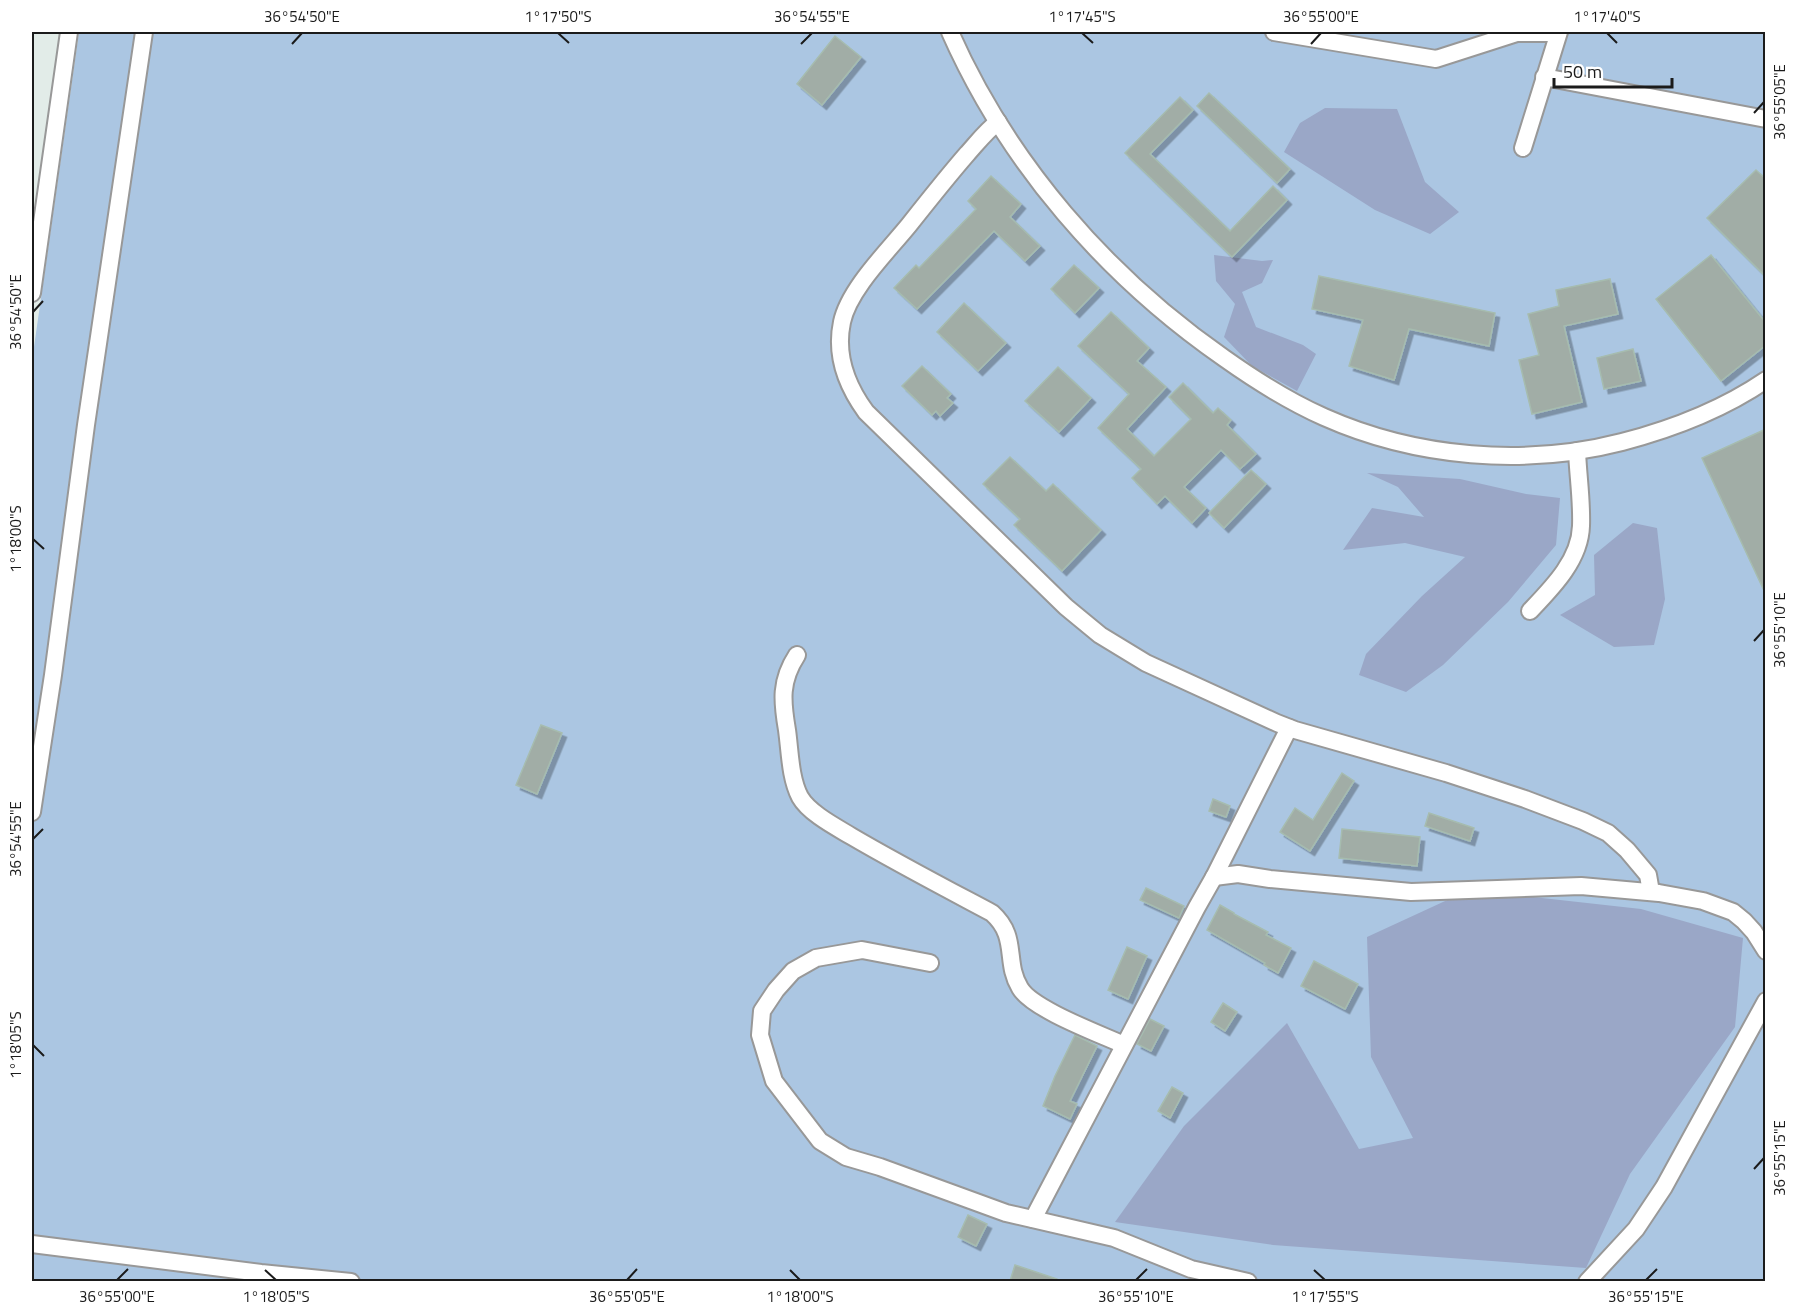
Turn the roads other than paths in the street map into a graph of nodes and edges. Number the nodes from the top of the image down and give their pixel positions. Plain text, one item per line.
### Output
1 (69, 32) edge
2 (144, 32) edge
3 (950, 32) edge
4 (1274, 32) edge
5 (1559, 32) edge
6 (1544, 77) junction
7 (1766, 119) edge
8 (999, 122) junction
9 (1523, 148) dead end
10 (32, 293) edge
11 (1766, 381) edge
12 (1577, 452) junction
13 (1530, 611) dead end
14 (797, 655) dead end
15 (1289, 728) junction
16 (32, 812) edge
17 (1214, 877) junction
18 (1651, 892) junction
19 (1766, 951) edge
20 (930, 963) dead end
21 (1766, 1001) edge
22 (1124, 1045) junction
23 (1033, 1219) junction
24 (32, 1244) edge
25 (351, 1281) edge
26 (1248, 1281) edge
27 (1587, 1281) edge

1 - 10 street
2 - 16 street
3 - 8 street
4 - 5 street
5 - 6 street
6 - 7 street
6 - 9 street
8 - 12 street
8 - 15 street
11 - 12 street
12 - 13 street
14 - 22 street
15 - 17 street
15 - 18 street
17 - 18 street
17 - 22 street
18 - 19 street
20 - 23 street
21 - 27 street
22 - 23 street
23 - 26 street
24 - 25 street

